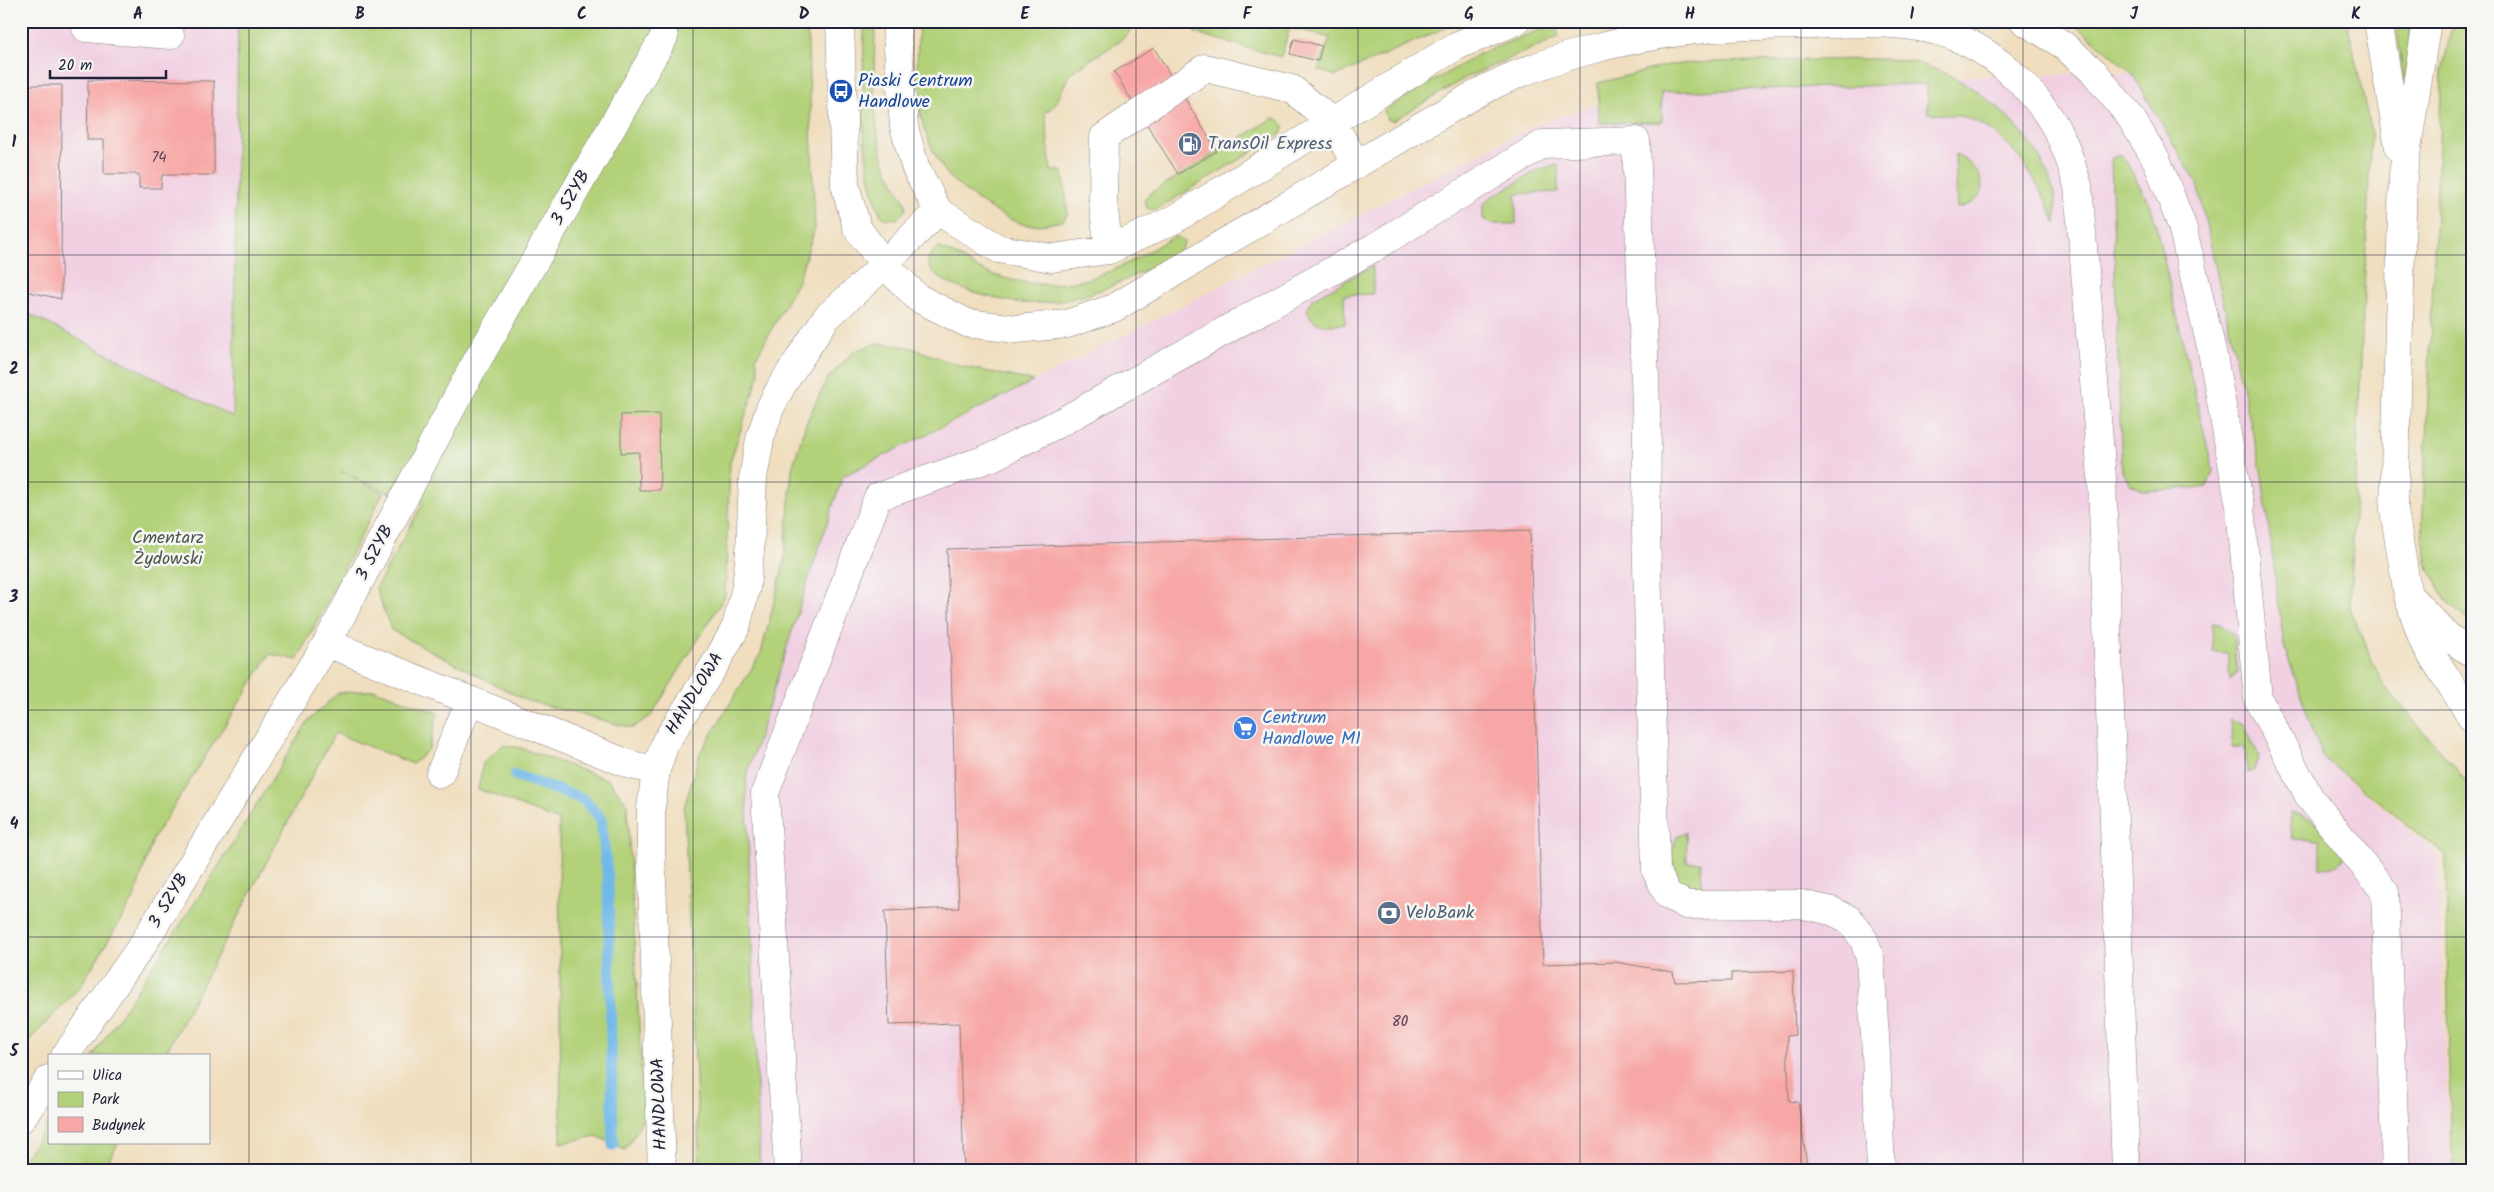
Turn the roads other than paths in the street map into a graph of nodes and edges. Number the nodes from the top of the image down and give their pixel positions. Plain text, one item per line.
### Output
1 (86, 21) edge
2 (840, 21) edge
3 (896, 21) edge
4 (1516, 21) edge
5 (2024, 21) edge
6 (2378, 21) edge
7 (2427, 21) edge
8 (170, 35) dead end
9 (664, 37) dead end
10 (1331, 121) junction
11 (1356, 163) junction
12 (2403, 174) junction
13 (938, 211) junction
14 (1109, 250) junction
15 (884, 264) junction
16 (2408, 596) junction
17 (327, 643) junction
18 (2473, 654) edge
19 (470, 700) junction
20 (2473, 719) edge
21 (656, 770) junction
22 (440, 774) dead end
23 (66, 1054) edge
24 (48, 1080) edge
25 (21, 1119) edge
26 (662, 1171) edge
27 (788, 1171) edge
28 (1880, 1171) edge
29 (2126, 1171) edge
30 (2396, 1171) edge

1 - 8 street
2 - 15 street
3 - 13 street
4 - 10 street
5 - 30 street
6 - 12 street
7 - 12 street
9 - 17 street, 3 SZYB
10 - 11 street
10 - 14 street
10 - 14 street
11 - 15 street
11 - 29 street
12 - 16 street
13 - 14 street
13 - 15 street, HANDLOWA
15 - 21 street, HANDLOWA
16 - 18 street
16 - 20 street
17 - 19 street
17 - 23 street, 3 SZYB
19 - 21 street
19 - 22 street
21 - 26 street, HANDLOWA
24 - 25 street
27 - 28 street

